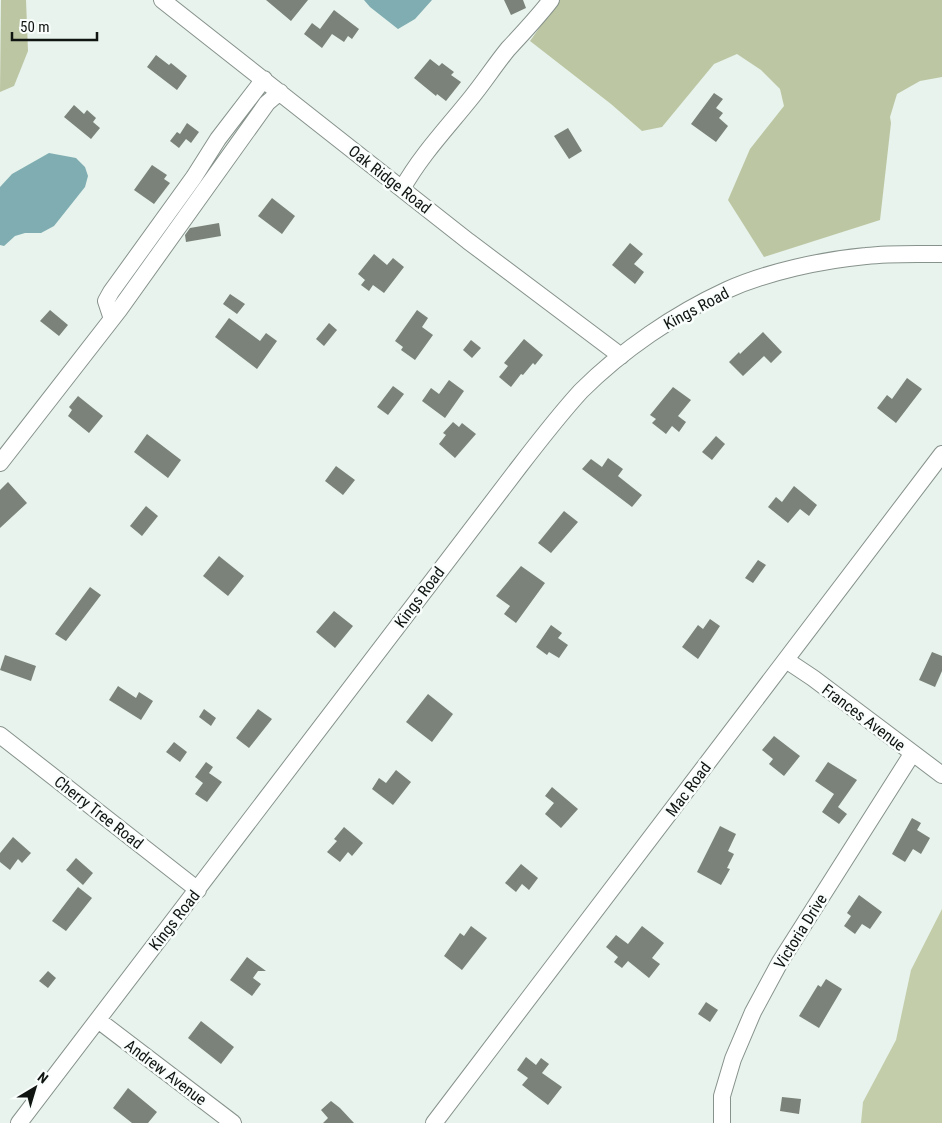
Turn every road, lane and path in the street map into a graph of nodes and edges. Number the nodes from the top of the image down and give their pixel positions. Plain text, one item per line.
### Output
1 (162, 0) edge
2 (551, 0) edge
3 (264, 79) junction
4 (280, 92) junction
5 (402, 189) junction
6 (942, 254) edge
7 (112, 319) junction
8 (621, 356) junction
9 (942, 454) edge
10 (0, 463) edge
11 (786, 660) junction
12 (0, 735) edge
13 (912, 754) junction
14 (942, 776) edge
15 (198, 890) junction
16 (98, 1020) junction
17 (19, 1123) edge
18 (233, 1123) edge
19 (434, 1123) edge
20 (722, 1123) edge

1 - 3 street, Oak Ridge Road
2 - 5 street
3 - 4 street, Oak Ridge Road
3 - 7 street
4 - 5 street, Oak Ridge Road
4 - 7 street
5 - 8 street, Oak Ridge Road
6 - 8 street, Kings Road
7 - 10 street
8 - 15 street, Kings Road
9 - 11 street, Mac Road
11 - 13 street, Frances Avenue
11 - 19 street, Mac Road
12 - 15 street, Cherry Tree Road
13 - 14 street, Frances Avenue
13 - 20 street, Victoria Drive
15 - 16 street, Kings Road
16 - 17 street, Kings Road
16 - 18 street, Andrew Avenue

